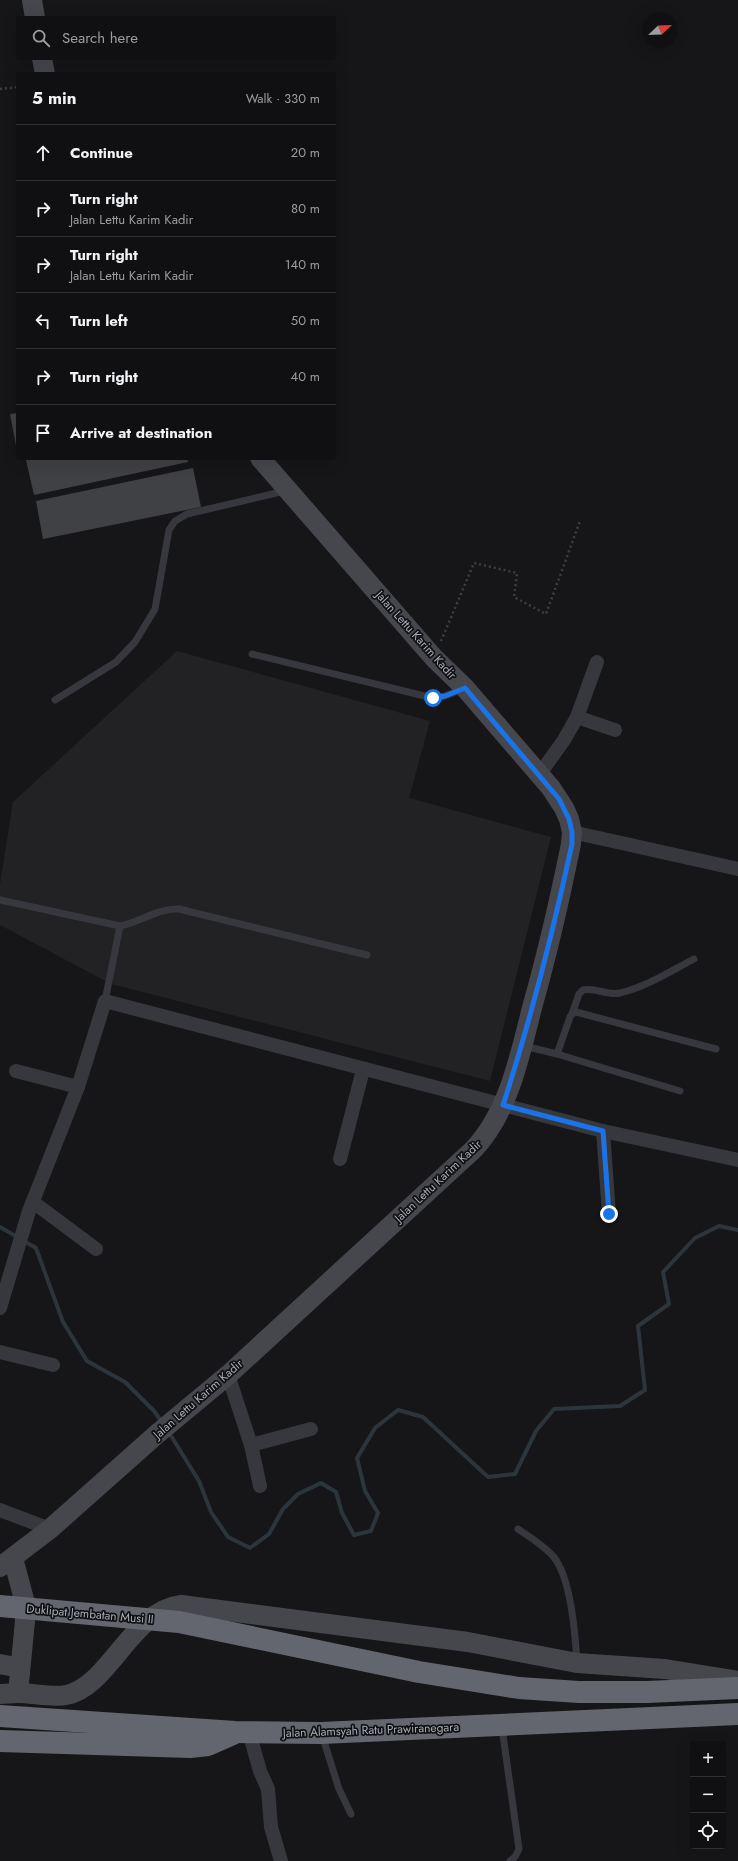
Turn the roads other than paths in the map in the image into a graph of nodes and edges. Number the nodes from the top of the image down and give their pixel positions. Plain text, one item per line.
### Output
1 (32, 0) edge
2 (35, 16) edge
3 (42, 60) edge
4 (45, 72) edge
5 (262, 460) edge
6 (290, 490) junction
7 (252, 654) dead end
8 (597, 662) dead end
9 (465, 688) junction
10 (55, 700) dead end
11 (577, 717) junction
12 (614, 730) dead end
13 (539, 775) junction
14 (572, 832) junction
15 (738, 870) edge
16 (0, 900) edge
17 (120, 926) junction
18 (367, 955) dead end
19 (694, 959) dead end
20 (106, 1001) junction
21 (572, 1014) junction
22 (522, 1046) junction
23 (716, 1049) dead end
24 (557, 1054) junction
25 (364, 1070) junction
26 (16, 1071) dead end
27 (78, 1087) junction
28 (680, 1091) dead end
29 (503, 1105) junction
30 (603, 1131) junction
31 (340, 1159) dead end
32 (738, 1160) edge
33 (33, 1202) junction
34 (609, 1214) dead end
35 (96, 1249) dead end
36 (0, 1308) edge
37 (0, 1352) edge
38 (53, 1365) dead end
39 (228, 1374) junction
40 (311, 1429) dead end
41 (251, 1444) junction
42 (260, 1486) dead end
43 (0, 1510) edge
44 (50, 1529) junction
45 (518, 1529) dead end
46 (6, 1563) edge
47 (0, 1606) edge
48 (577, 1663) junction
49 (0, 1664) edge
50 (20, 1668) junction
51 (738, 1681) edge
52 (738, 1688) edge
53 (9, 1694) edge
54 (738, 1714) edge
55 (2, 1717) edge
56 (501, 1725) junction
57 (242, 1732) junction
58 (321, 1733) junction
59 (0, 1740) edge
60 (33, 1742) junction
61 (0, 1757) edge
62 (351, 1814) dead end
63 (281, 1861) edge
64 (510, 1861) edge

1 - 2 street
3 - 4 street
5 - 6 street, Jalan Lettu Karim Kadir
6 - 9 street, Jalan Lettu Karim Kadir
6 - 10 lane
7 - 9 lane
8 - 11 street
9 - 13 street, Jalan Lettu Karim Kadir
11 - 12 street
11 - 13 street
13 - 14 street, Jalan Lettu Karim Kadir
14 - 15 street
14 - 22 street, Jalan Lettu Karim Kadir
16 - 17 lane
17 - 18 lane
17 - 20 lane
19 - 21 lane
20 - 25 street
20 - 27 street
21 - 23 lane
21 - 24 lane
22 - 24 lane
22 - 29 street, Jalan Lettu Karim Kadir
24 - 28 lane
25 - 29 street
25 - 31 street
26 - 27 street
27 - 33 street
29 - 30 street
29 - 39 street, Jalan Lettu Karim Kadir
30 - 32 street
30 - 34 street
33 - 35 street
33 - 36 street
37 - 38 street
39 - 41 street
39 - 44 street, Jalan Lettu Karim Kadir
40 - 41 street
41 - 42 street
43 - 44 street
44 - 46 street, Jalan Lettu Karim Kadir
45 - 48 lane
46 - 50 street
47 - 52 highway, Duklipat Jembatan Musi II
48 - 51 street
48 - 53 street
49 - 50 street
50 - 53 street
54 - 56 highway, Jalan Alamsyah Ratu Prawiranegara
55 - 57 highway, Jalan Alamsyah Ratu Prawiranegara
56 - 58 highway, Jalan Alamsyah Ratu Prawiranegara
56 - 64 lane
57 - 58 highway, Jalan Alamsyah Ratu Prawiranegara
57 - 60 highway
57 - 63 street
58 - 62 lane
59 - 60 highway
60 - 61 highway

